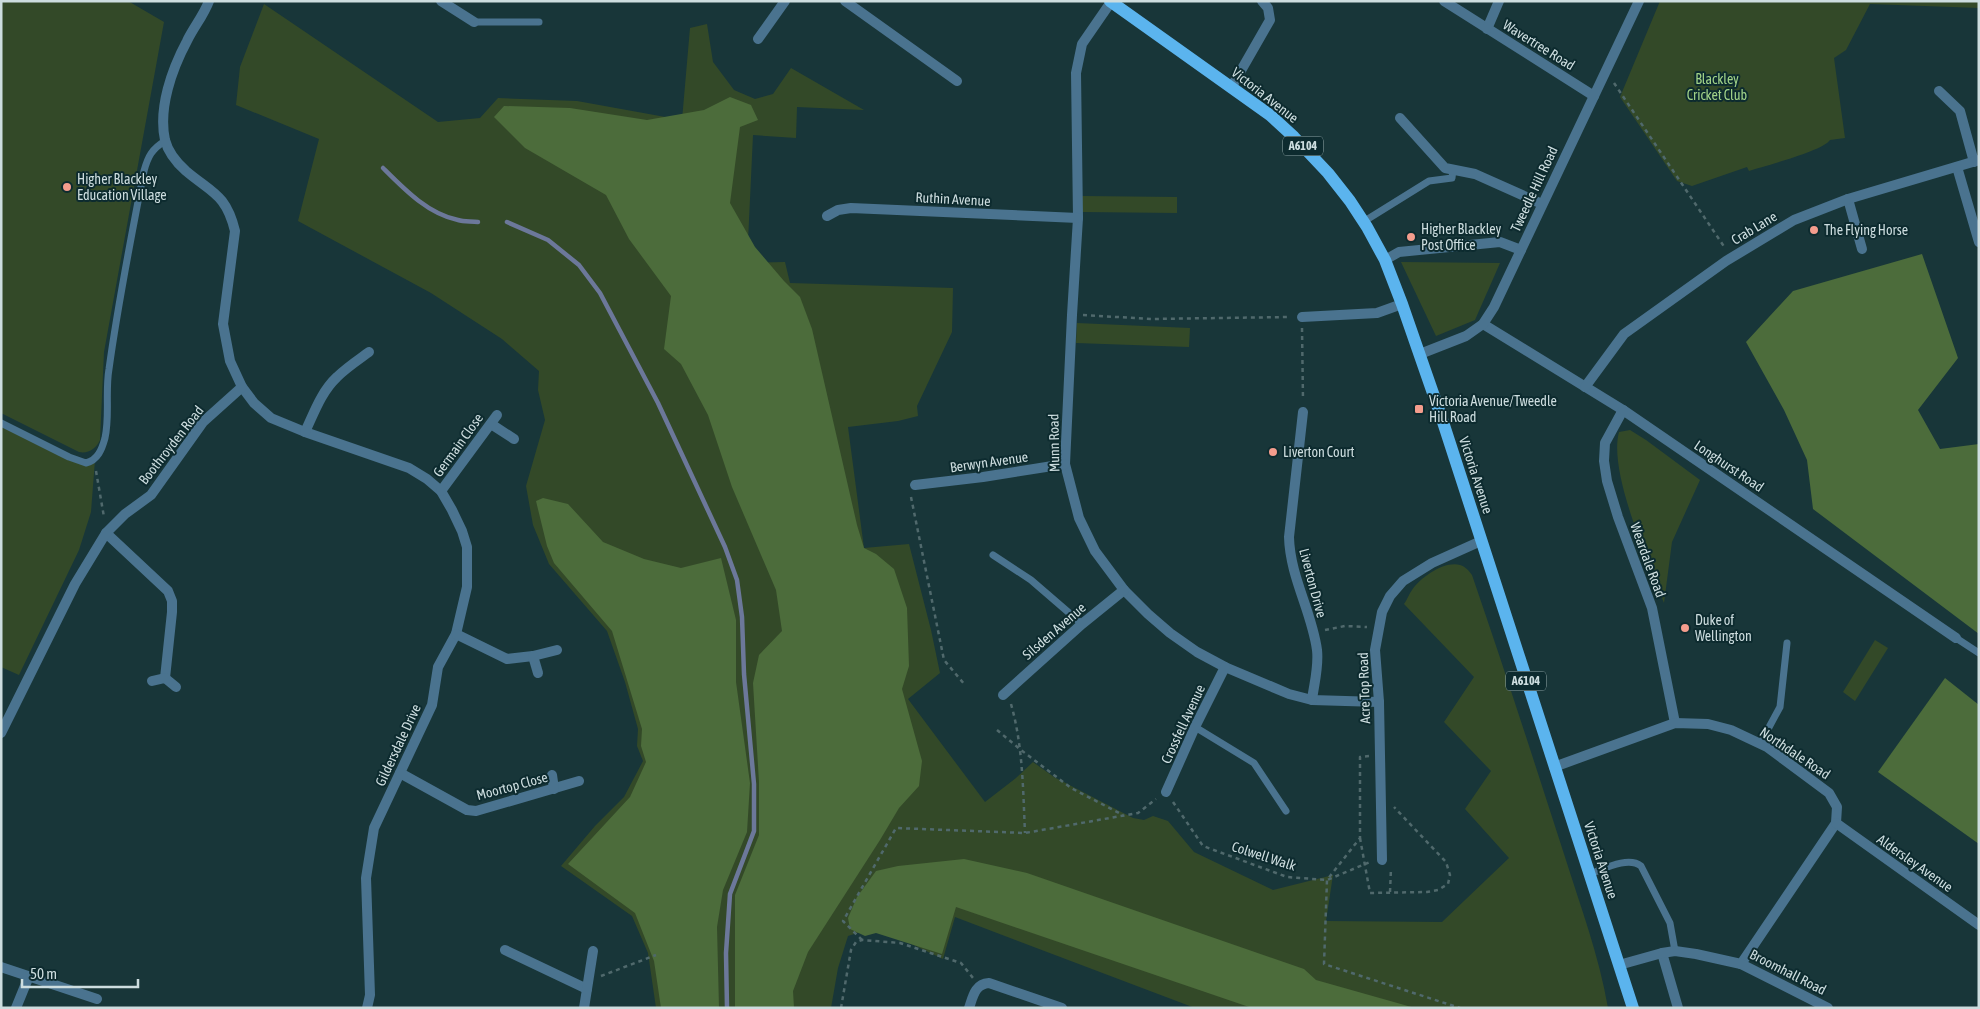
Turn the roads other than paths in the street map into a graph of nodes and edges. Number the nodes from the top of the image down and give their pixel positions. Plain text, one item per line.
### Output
1 (209, 1) edge
2 (441, 1) edge
3 (785, 1) edge
4 (845, 1) edge
5 (1262, 1) edge
6 (1444, 1) edge
7 (1498, 1) edge
8 (1639, 1) edge
9 (1110, 2) edge
10 (474, 22) joint
11 (538, 22) dead end
12 (1487, 29) junction
13 (758, 39) dead end
14 (957, 82) dead end
15 (1231, 88) junction
16 (1939, 91) dead end
17 (1594, 96) junction
18 (1400, 118) dead end
19 (165, 142) junction
20 (1977, 161) edge
21 (1957, 167) junction
22 (1452, 169) junction
23 (1848, 199) junction
24 (1542, 204) junction
25 (827, 216) dead end
26 (1078, 218) junction
27 (1363, 222) junction
28 (1979, 242) edge
29 (1862, 249) dead end
30 (1521, 250) junction
31 (1385, 260) junction
32 (1402, 304) junction
33 (1302, 317) road end
34 (1483, 324) junction
35 (369, 352) dead end
36 (1420, 354) junction
37 (242, 387) junction
38 (1585, 387) junction
39 (1623, 410) junction
40 (1303, 412) road end
41 (1, 424) edge
42 (305, 432) junction
43 (514, 439) dead end
44 (1066, 464) junction
45 (915, 485) road end
46 (441, 491) junction
47 (106, 533) junction
48 (1481, 541) junction
49 (993, 555) dead end
50 (1124, 590) junction
51 (1082, 624) junction
52 (456, 634) junction
53 (1956, 638) joint
54 (1786, 644) dead end
55 (557, 650) dead end
56 (1979, 653) edge
57 (533, 656) junction
58 (1225, 668) junction
59 (538, 673) dead end
60 (165, 678) junction
61 (152, 681) dead end
62 (176, 687) dead end
63 (1005, 693) road end
64 (1312, 700) junction
65 (1379, 702) junction
66 (1675, 724) junction
67 (1195, 727) junction
68 (1, 734) edge
69 (1760, 744) junction
70 (1554, 767) junction
71 (400, 773) junction
72 (552, 774) dead end
73 (579, 781) dead end
74 (554, 789) junction
75 (1166, 792) road end
76 (1286, 811) dead end
77 (1836, 823) junction
78 (1386, 860) road end
79 (1590, 874) junction
80 (1979, 925) edge
81 (505, 950) dead end
82 (593, 951) dead end
83 (1675, 951) junction
84 (1662, 953) junction
85 (1742, 964) junction
86 (1618, 965) junction
87 (1, 967) edge
88 (29, 976) junction
89 (588, 985) junction
90 (97, 999) dead end
91 (16, 1008) edge
92 (367, 1008) edge
93 (584, 1008) edge
94 (969, 1008) edge
95 (1062, 1008) edge
96 (1632, 1008) edge
97 (1678, 1008) edge
98 (1828, 1008) edge

1 - 19 street
2 - 10 street
3 - 13 street
4 - 14 street
5 - 15 street
6 - 12 street, Wavertree Road
7 - 12 street
8 - 17 street, Tweedle Hill Road
9 - 15 main road, Victoria Avenue / A6104
9 - 26 street, Munn Road
10 - 11 lane
12 - 17 street, Wavertree Road
15 - 27 main road, Victoria Avenue / A6104
16 - 20 street
17 - 24 street, Tweedle Hill Road
18 - 22 street
19 - 37 street
19 - 41 lane
20 - 21 street, Crab Lane
21 - 23 street, Crab Lane
21 - 28 street
22 - 24 street
22 - 27 lane
23 - 29 street
23 - 38 street, Crab Lane
24 - 30 street, Tweedle Hill Road
25 - 26 street, Ruthin Avenue
26 - 44 street, Munn Road
27 - 31 main road, Victoria Avenue / A6104
30 - 31 street
30 - 34 street, Tweedle Hill Road
31 - 32 main road, Victoria Avenue / A6104
32 - 33 street
32 - 36 main road, Victoria Avenue / A6104
34 - 36 street, Tweedle Hill Road
34 - 38 street, Longhurst Road
35 - 42 street
36 - 48 main road, Victoria Avenue / A6104
37 - 42 street, Gildersdale Drive
37 - 47 street, Boothroyden Road
38 - 39 street, Longhurst Road
39 - 53 street, Longhurst Road
39 - 66 street, Weardale Road
40 - 64 street, Liverton Drive
42 - 46 street, Gildersdale Drive
43 - 46 street, Germain Close
44 - 45 street, Berwyn Avenue
44 - 50 street, Munn Road
46 - 52 street, Gildersdale Drive
47 - 60 street
47 - 68 street, Boothroyden Road
48 - 65 street, Acre Top Road
48 - 70 main road, Victoria Avenue / A6104
49 - 51 lane
50 - 51 street, Silsden Avenue
50 - 58 street, Munn Road
51 - 63 street, Silsden Avenue
52 - 57 street
52 - 71 street, Gildersdale Drive
53 - 56 lane
54 - 69 lane
55 - 57 street
57 - 59 street
58 - 64 street, Munn Road
58 - 67 street, Crossfell Avenue
60 - 61 street
60 - 62 street
64 - 65 street, Munn Road
65 - 78 street, Acre Top Road
66 - 69 street, Northdale Road
66 - 70 street, Northdale Road
67 - 75 street, Crossfell Avenue
67 - 76 lane
69 - 77 street, Northdale Road
70 - 79 main road, Victoria Avenue / A6104
71 - 74 street, Moortop Close
71 - 92 street, Gildersdale Drive
72 - 74 street
73 - 74 street, Moortop Close
77 - 80 street, Aldersley Avenue
77 - 85 street
79 - 83 lane
79 - 86 main road, Victoria Avenue / A6104
81 - 89 street
82 - 89 street
83 - 84 street, Broomhall Road
83 - 85 street, Broomhall Road
84 - 86 street, Broomhall Road
84 - 97 street
85 - 98 street, Broomhall Road
86 - 96 main road, Victoria Avenue / A6104
87 - 88 street
88 - 90 street
88 - 91 street
89 - 93 street
94 - 95 street

